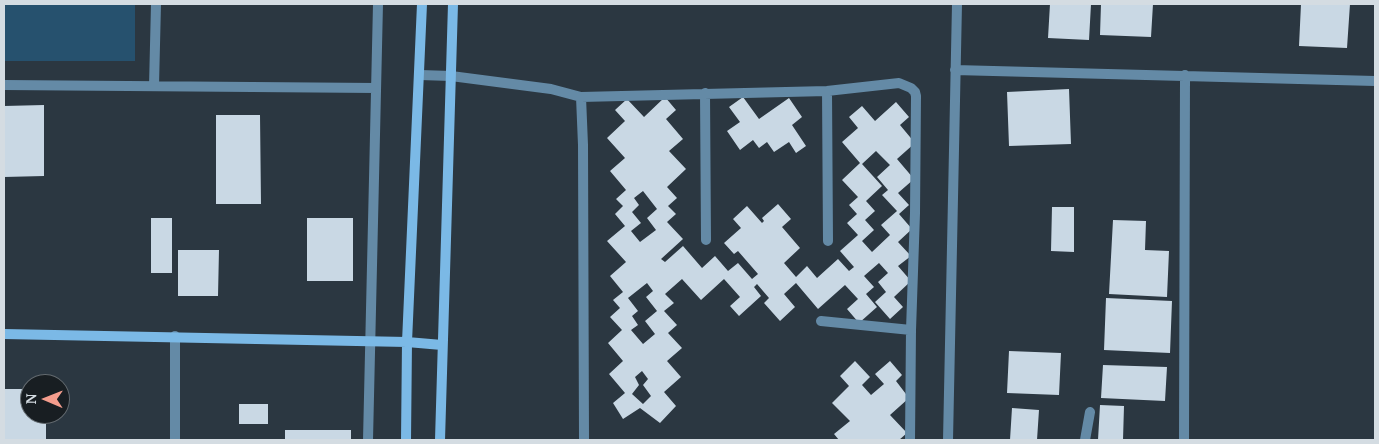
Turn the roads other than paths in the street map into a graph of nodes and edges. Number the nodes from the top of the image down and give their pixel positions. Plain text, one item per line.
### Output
1 (156, 4) edge
2 (378, 4) edge
3 (422, 4) edge
4 (453, 4) edge
5 (957, 4) edge
6 (955, 70) junction
7 (1185, 75) junction
8 (420, 76) junction
9 (450, 76) junction
10 (1375, 80) edge
11 (4, 85) edge
12 (154, 86) junction
13 (376, 88) junction
14 (827, 91) junction
15 (705, 93) junction
16 (581, 98) junction
17 (706, 240) dead end
18 (828, 241) dead end
19 (821, 321) dead end
20 (911, 330) junction
21 (4, 334) edge
22 (176, 336) junction
23 (370, 342) junction
24 (407, 342) junction
25 (442, 345) junction
26 (1090, 412) dead end
27 (175, 440) edge
28 (368, 440) edge
29 (406, 440) edge
30 (440, 440) edge
31 (584, 440) edge
32 (910, 440) edge
33 (948, 440) edge
34 (1086, 440) edge
35 (1184, 440) edge

1 - 12 street
2 - 13 street
3 - 8 street
4 - 9 street
5 - 6 street
6 - 7 street
6 - 33 street
7 - 10 street
7 - 35 street
8 - 9 street
8 - 24 street
9 - 16 street
9 - 25 street
11 - 12 street
12 - 13 street
13 - 23 street
14 - 15 street
14 - 18 street
14 - 20 street
15 - 16 street
15 - 17 street
16 - 31 street
19 - 20 street
20 - 32 street
21 - 22 street
22 - 23 street
22 - 27 street
23 - 24 street
23 - 28 street
24 - 25 street
24 - 29 street
25 - 30 street
26 - 34 street

